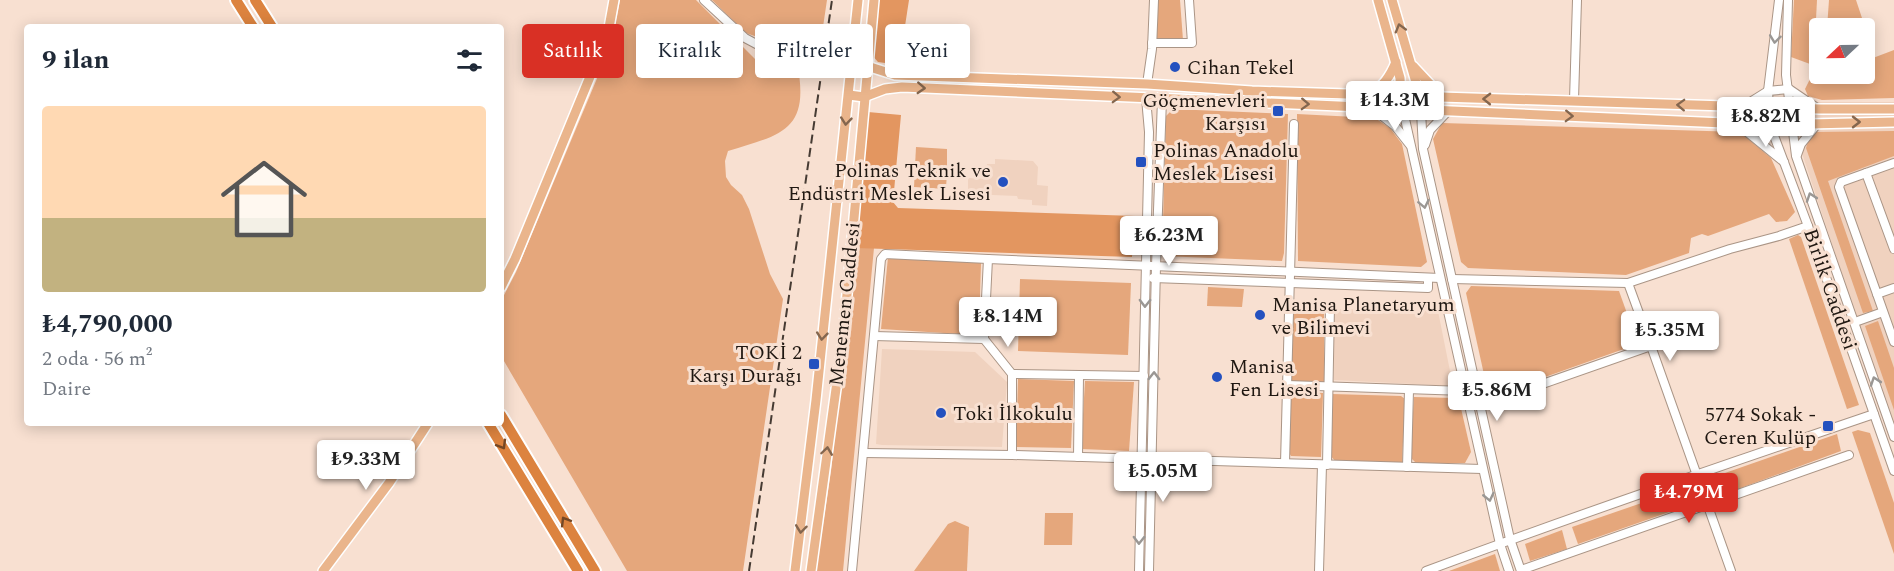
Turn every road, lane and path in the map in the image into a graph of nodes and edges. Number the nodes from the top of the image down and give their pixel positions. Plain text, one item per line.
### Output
1 (236, 0) edge
2 (255, 0) edge
3 (614, 0) edge
4 (704, 0) edge
5 (858, 0) edge
6 (874, 0) edge
7 (1154, 0) edge
8 (1189, 0) edge
9 (1378, 0) edge
10 (1392, 0) edge
11 (1577, 0) edge
12 (1779, 0) edge
13 (1788, 0) edge
14 (251, 24) edge
15 (270, 24) edge
16 (855, 24) edge
17 (871, 24) edge
18 (755, 43) edge
19 (1152, 43) junction
20 (1409, 61) junction
21 (1396, 62) junction
22 (873, 68) edge
23 (1786, 75) junction
24 (850, 78) edge
25 (866, 78) edge
26 (1771, 78) junction
27 (1147, 84) junction
28 (1163, 86) junction
29 (1788, 89) junction
30 (1768, 91) junction
31 (849, 95) junction
32 (1370, 95) junction
33 (1401, 96) junction
34 (1420, 96) junction
35 (864, 97) junction
36 (1442, 97) junction
37 (1146, 98) junction
38 (1162, 99) junction
39 (1574, 100) junction
40 (1371, 107) junction
41 (1740, 107) junction
42 (1769, 108) junction
43 (1790, 108) junction
44 (1820, 109) junction
45 (1894, 109) edge
46 (1403, 110) junction
47 (1421, 111) junction
48 (1448, 111) junction
49 (1894, 122) edge
50 (1736, 123) junction
51 (1818, 123) junction
52 (1294, 124) dead end
53 (1770, 124) junction
54 (1791, 124) junction
55 (1412, 147) junction
56 (1424, 149) junction
57 (1796, 156) junction
58 (1785, 162) junction
59 (1894, 163) edge
60 (1866, 173) junction
61 (1808, 226) junction
62 (1894, 249) edge
63 (988, 259) junction
64 (1145, 264) junction
65 (1156, 266) junction
66 (1289, 272) junction
67 (1145, 277) junction
68 (1156, 278) junction
69 (1428, 278) junction
70 (1440, 278) junction
71 (1452, 279) junction
72 (504, 281) edge
73 (1288, 283) junction
74 (1628, 283) junction
75 (1894, 288) edge
76 (1877, 294) junction
77 (1330, 306) dead end
78 (1883, 312) junction
79 (1855, 322) junction
80 (1891, 325) edge
81 (874, 336) junction
82 (984, 339) junction
83 (1894, 342) edge
84 (1651, 346) junction
85 (1012, 374) junction
86 (1079, 376) junction
87 (1144, 376) junction
88 (1287, 385) junction
89 (1328, 387) junction
90 (1409, 390) junction
91 (1465, 392) junction
92 (1479, 402) junction
93 (1875, 414) junction
94 (504, 420) edge
95 (426, 426) edge
96 (490, 426) edge
97 (1894, 436) edge
98 (864, 453) junction
99 (1012, 455) junction
100 (1849, 455) dead end
101 (1078, 457) junction
102 (1140, 459) junction
103 (1151, 459) junction
104 (1285, 463) junction
105 (1324, 465) junction
106 (1407, 467) junction
107 (1482, 469) junction
108 (1894, 471) edge
109 (1696, 474) junction
110 (1707, 505) junction
111 (1510, 539) junction
112 (1500, 544) junction
113 (323, 571) edge
114 (578, 571) edge
115 (595, 571) edge
116 (795, 571) edge
117 (811, 571) edge
118 (852, 571) edge
119 (1139, 571) edge
120 (1149, 571) edge
121 (1319, 571) edge
122 (1426, 571) edge
123 (1509, 571) edge
124 (1521, 571) edge
125 (1731, 571) edge

1 - 14 highway
2 - 15 highway
3 - 72 main road
4 - 18 street
5 - 16 main road, Menemen Caddesi
6 - 17 main road, Menemen Caddesi
7 - 19 street
8 - 19 street
9 - 21 main road
20 -> 10 main road
11 - 39 street
12 -> 26 street
13 - 23 street
19 - 27 street
20 - 34 main road
20 - 36 main road
21 - 32 main road
21 - 33 main road
22 - 27 main road
23 - 26 street
23 - 29 street
24 - 31 main road, Menemen Caddesi
25 - 35 main road, Menemen Caddesi
26 - 30 street
27 - 28 main road
27 - 37 main road
28 - 32 main road
28 - 38 main road
29 - 30 street
29 - 43 street, Birlik Caddesi
29 - 44 street
30 - 41 street
30 - 42 street, Birlik Caddesi
31 - 35 main road
31 -> 116 main road, Menemen Caddesi
32 - 33 main road
33 - 34 main road
33 - 46 main road
34 - 36 main road
34 - 47 main road
35 -> 37 main road
117 -> 35 main road, Menemen Caddesi
39 -> 36 main road
37 - 38 main road
37 - 64 street
38 -> 40 main road
38 - 65 street
41 -> 39 main road
40 - 46 main road
40 - 55 street
41 - 42 main road
42 - 43 main road
42 - 53 street, Birlik Caddesi
43 - 44 main road
43 - 54 street, Birlik Caddesi
44 - 45 main road
46 - 47 main road
46 - 55 street
47 - 48 main road
47 - 56 street
48 -> 50 main road
48 - 56 street
51 -> 49 main road
50 - 53 main road
50 - 58 street
51 - 54 main road
51 - 57 street
52 - 66 street
53 - 54 main road
53 - 58 street, Birlik Caddesi
54 - 57 street, Birlik Caddesi
55 -> 70 street
56 - 71 street
79 -> 57 street, Birlik Caddesi
58 - 61 street, Birlik Caddesi
59 - 60 street
60 - 62 street
60 - 76 street
61 - 74 street
61 - 93 street, Birlik Caddesi
63 - 64 street
63 - 81 street
63 - 82 street
64 - 65 street
64 - 67 street
65 - 66 street
65 - 68 street
66 - 69 street
66 - 73 street
67 - 68 street
67 -> 87 street
68 - 73 street
103 -> 68 street
69 - 70 street
69 - 73 street
70 - 91 street
71 - 74 street
71 - 92 street
73 - 88 street
74 - 84 street
75 - 76 street
76 - 78 street
77 - 89 street
78 - 79 street
78 - 80 street
97 -> 79 street, Birlik Caddesi
80 - 83 street
81 - 82 street
81 - 98 street
82 - 85 street
84 - 92 street
84 - 109 street
85 - 86 street
85 - 99 street
86 - 87 street
86 - 101 street
87 - 102 street
88 - 89 street
88 - 104 street
89 - 90 street
89 - 105 street
90 - 91 street
90 - 106 street
91 - 92 street
91 - 107 street
92 - 111 street
93 - 108 street, Birlik Caddesi
93 - 109 street
115 -> 94 highway
95 - 113 main road
96 -> 114 highway
98 - 99 street
98 - 118 street
99 - 101 street
100 - 110 street
101 - 102 street
102 - 103 street
102 -> 119 street
103 - 104 street
103 - 120 street
104 - 105 street
105 - 106 street
105 - 121 street
106 - 107 street
107 -> 112 street
109 - 110 street
109 - 111 street
110 - 124 street
110 - 125 street
111 - 112 street
111 - 124 street
112 - 122 street
112 - 123 street

